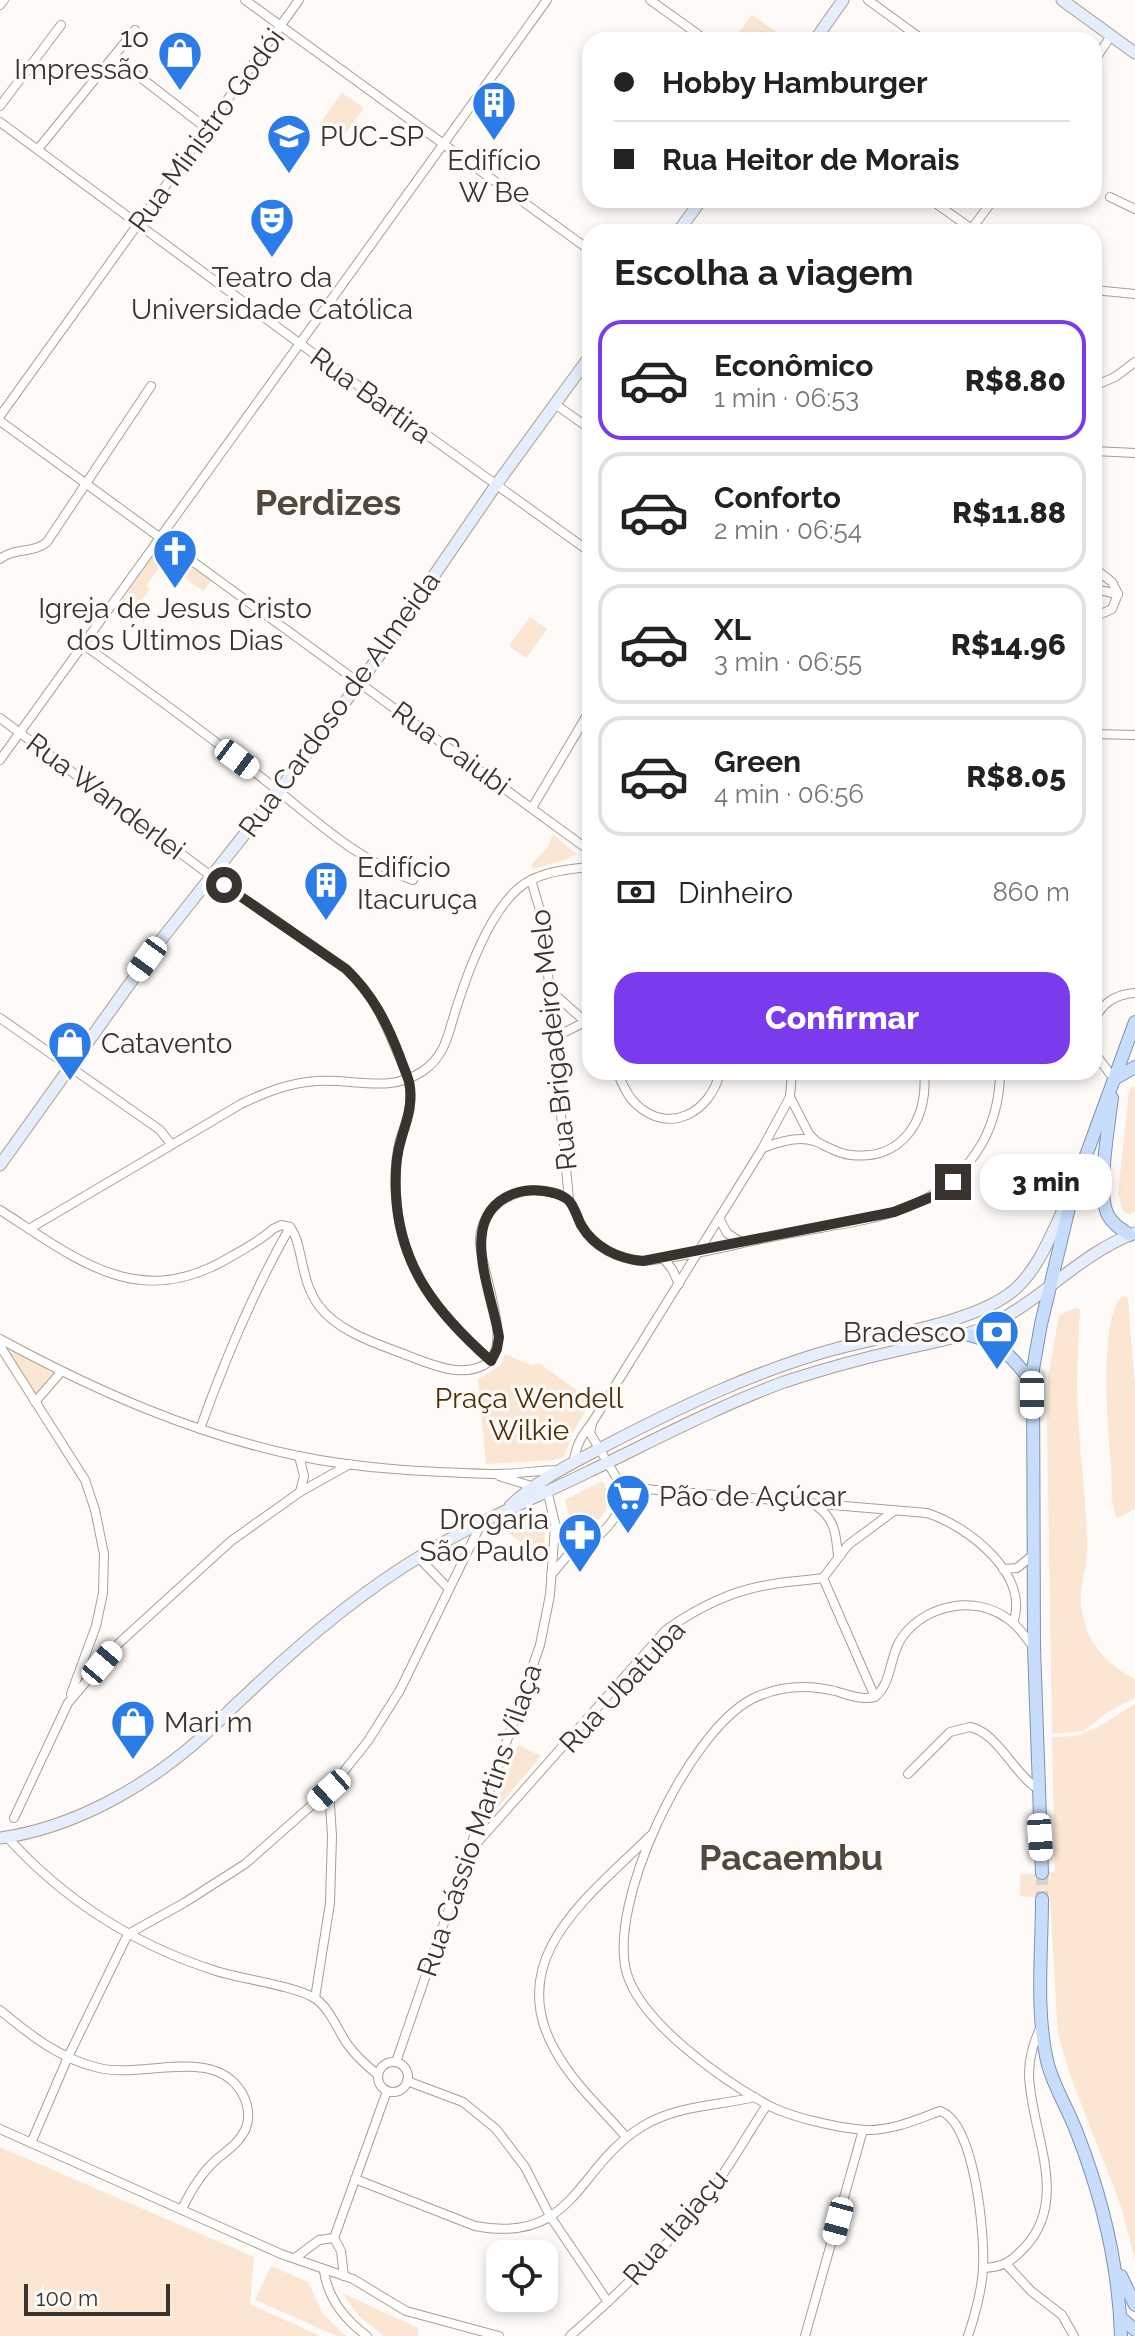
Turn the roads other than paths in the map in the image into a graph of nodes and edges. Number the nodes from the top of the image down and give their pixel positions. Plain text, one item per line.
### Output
1 (4, 0) edge
2 (245, 0) edge
3 (299, 0) edge
4 (547, 0) edge
5 (650, 0) edge
6 (843, 0) edge
7 (868, 0) edge
8 (1062, 0) edge
9 (0, 5) edge
10 (61, 25) dead end
11 (280, 26) junction
12 (135, 30) dead end
13 (695, 32) edge
14 (821, 32) edge
15 (912, 32) edge
16 (1111, 36) junction
17 (1102, 49) edge
18 (1135, 53) edge
19 (114, 57) junction
20 (0, 106) edge
21 (0, 122) edge
22 (206, 128) junction
23 (443, 144) junction
24 (38, 149) junction
25 (1110, 197) dead end
26 (942, 208) edge
27 (1135, 209) edge
28 (963, 224) edge
29 (138, 225) junction
30 (582, 245) edge
31 (1102, 291) edge
32 (1135, 294) edge
33 (299, 343) junction
34 (1135, 362) edge
35 (582, 367) edge
36 (1102, 383) edge
37 (151, 386) dead end
38 (555, 404) junction
39 (0, 418) edge
40 (582, 423) edge
41 (1102, 451) edge
42 (1135, 453) edge
43 (87, 481) junction
44 (496, 485) junction
45 (160, 536) junction
46 (582, 546) edge
47 (0, 559) edge
48 (1102, 574) edge
49 (1102, 591) edge
50 (1118, 594) junction
51 (1102, 613) edge
52 (84, 645) junction
53 (360, 681) junction
54 (0, 718) edge
55 (582, 724) edge
56 (21, 732) junction
57 (1102, 734) edge
58 (1135, 735) edge
59 (0, 760) edge
60 (278, 792) junction
61 (532, 808) junction
62 (582, 845) edge
63 (582, 868) edge
64 (211, 876) junction
65 (413, 880) dead end
66 (531, 880) junction
67 (551, 991) junction
68 (1135, 993) edge
69 (1102, 1010) edge
70 (0, 1018) edge
71 (582, 1019) edge
72 (1135, 1022) edge
73 (582, 1026) edge
74 (555, 1037) junction
75 (1102, 1063) edge
76 (70, 1065) junction
77 (1135, 1067) edge
78 (410, 1078) junction
79 (1114, 1079) junction
80 (621, 1080) edge
81 (717, 1080) edge
82 (791, 1080) edge
83 (924, 1080) edge
84 (999, 1080) edge
85 (790, 1097) junction
86 (817, 1141) junction
87 (171, 1144) junction
88 (762, 1149) junction
89 (0, 1165) edge
90 (1073, 1191) junction
91 (569, 1200) junction
92 (0, 1210) edge
93 (719, 1218) junction
94 (290, 1227) junction
95 (29, 1229) junction
96 (1132, 1234) edge
97 (742, 1242) junction
98 (698, 1251) junction
99 (663, 1258) junction
100 (679, 1284) junction
101 (1051, 1285) junction
102 (965, 1334) junction
103 (0, 1339) edge
104 (0, 1346) edge
105 (491, 1361) junction
106 (61, 1372) junction
107 (1033, 1384) junction
108 (35, 1402) junction
109 (592, 1423) junction
110 (200, 1429) junction
111 (599, 1450) junction
112 (299, 1456) junction
113 (607, 1463) junction
114 (351, 1464) junction
115 (573, 1464) junction
116 (560, 1470) junction
117 (494, 1474) junction
118 (533, 1485) junction
119 (622, 1487) junction
120 (547, 1491) junction
121 (300, 1492) junction
122 (810, 1502) junction
123 (894, 1511) junction
124 (503, 1512) junction
125 (481, 1524) junction
126 (555, 1527) junction
127 (574, 1548) junction
128 (1034, 1554) junction
129 (838, 1556) junction
130 (418, 1557) junction
131 (1003, 1569) junction
132 (551, 1576) junction
133 (823, 1578) junction
134 (448, 1588) junction
135 (1013, 1623) junction
136 (1034, 1632) junction
137 (1034, 1647) junction
138 (875, 1697) junction
139 (68, 1703) junction
140 (908, 1774) dead end
141 (1038, 1789) junction
142 (329, 1790) junction
143 (14, 1818) dead end
144 (652, 1834) junction
145 (3, 1838) edge
146 (468, 1853) junction
147 (1042, 1873) tunnel mouth
148 (1042, 1899) tunnel mouth
149 (128, 1934) junction
150 (315, 1998) junction
151 (0, 2010) edge
152 (1043, 2022) junction
153 (68, 2057) junction
154 (396, 2062) junction
155 (378, 2075) junction
156 (407, 2081) junction
157 (387, 2091) junction
158 (755, 2097) junction
159 (767, 2105) junction
160 (0, 2129) edge
161 (863, 2130) junction
162 (626, 2137) junction
163 (31, 2143) junction
164 (355, 2179) junction
165 (182, 2209) junction
166 (550, 2216) junction
167 (334, 2238) junction
168 (1112, 2254) junction
169 (295, 2258) junction
170 (1007, 2265) junction
171 (983, 2268) junction
172 (324, 2271) junction
173 (344, 2276) junction
174 (608, 2302) junction
175 (1135, 2305) edge
176 (1121, 2318) junction
177 (1135, 2330) edge
178 (367, 2336) edge
179 (499, 2336) edge
180 (570, 2336) edge
181 (805, 2336) edge
182 (968, 2336) edge
183 (1074, 2336) edge
184 (1121, 2336) edge

1 - 9 street
2 - 11 street
3 - 11 street, Rua Ministro Godói
4 - 23 street
5 - 13 street
6 - 14 main road
7 - 15 street
8 - 16 main road
10 - 20 street
11 - 22 street, Rua Ministro Godói
11 - 23 street
12 - 19 street
16 - 17 street
16 - 18 main road
19 - 22 street
19 - 24 street
21 - 24 street, Rua Bartira
22 - 29 street, Rua Ministro Godói
23 - 30 street
23 - 33 street
24 - 29 street, Rua Bartira
25 - 27 street
26 - 28 street
29 - 33 street, Rua Bartira
29 - 39 street, Rua Ministro Godói
31 - 32 street
33 - 44 street, Rua Bartira
33 - 45 street
34 - 36 street
35 - 38 main road, Rua Cardoso de Almeida
37 - 43 street
38 - 40 street
38 - 44 main road, Rua Cardoso de Almeida
39 - 43 street, Rua Caiubi
41 - 42 street
43 - 45 street, Rua Caiubi
43 - 47 street
44 - 46 street, Rua Bartira
44 - 53 main road, Rua Cardoso de Almeida
45 - 52 street
45 - 53 street, Rua Caiubi
48 - 50 street
49 - 50 street
50 - 51 street
52 - 56 street
52 - 60 street
53 - 60 main road, Rua Cardoso de Almeida
53 - 61 street, Rua Caiubi
54 - 56 street, Rua Wanderlei
55 - 61 street
56 - 59 street
56 - 64 street, Rua Wanderlei
57 - 58 street
60 - 64 main road, Rua Cardoso de Almeida
60 - 65 street
61 - 62 street, Rua Caiubi
63 - 66 street
64 - 76 main road, Rua Cardoso de Almeida
64 - 78 street, Rua Wanderlei
66 - 67 street, Rua Brigadeiro Melo
66 - 78 street
67 - 71 street
67 - 74 street, Rua Brigadeiro Melo
68 - 69 street
70 - 76 street
72 - 79 main road
73 - 74 street
74 - 91 street, Rua Brigadeiro Melo
75 - 79 street
76 - 87 street
76 - 89 main road, Rua Cardoso de Almeida
77 - 79 main road
78 - 87 street
78 - 105 street
79 - 90 main road
79 - 96 main road
80 - 81 street
82 - 85 street
83 - 86 street
84 - 97 street
85 - 86 street
85 - 88 street
86 - 88 street
87 - 95 street
88 - 93 street
90 - 101 main road
90 - 111 main road
91 - 99 street
91 - 105 street
92 - 95 street
93 - 97 street
93 - 98 street
94 - 95 street
94 - 105 street
94 - 110 street
96 - 101 main road
97 - 98 street
98 - 99 street
98 - 100 street
99 - 100 street
100 - 109 street
101 - 102 main road
101 - 107 main road
102 - 107 main road
102 - 113 main road
103 - 106 street
104 - 108 street
106 - 108 street
106 - 110 street
107 - 128 main road
108 - 139 street
109 - 111 street
109 - 115 street
110 - 112 street
111 - 113 street
111 - 115 main road
112 - 114 street
112 - 121 street
113 - 119 street
113 - 120 main road
114 - 117 street
114 - 121 street
115 - 116 main road
116 - 117 street
116 - 118 main road
117 - 118 street
118 - 120 street
118 - 124 main road
119 - 122 street
119 - 127 street
120 - 124 main road
120 - 126 street
121 - 139 street
122 - 123 street
122 - 129 street
123 - 129 street
123 - 131 street
124 - 125 main road
125 - 130 main road
125 - 134 street
126 - 127 street
126 - 132 street, Rua Cássio Martins Vilaça
127 - 132 street
128 - 131 street
128 - 136 main road
129 - 133 street
130 - 134 street
130 - 145 main road
131 - 135 street
132 - 146 street, Rua Cássio Martins Vilaça
133 - 138 street
133 - 146 street, Rua Ubatuba
134 - 142 street
135 - 136 street
135 - 137 street
135 - 138 street
136 - 137 main road
137 - 141 main road
138 - 144 street
139 - 143 street
140 - 141 street
141 - 147 main road
142 - 149 street
142 - 150 street
144 - 158 street
144 - 162 street
145 - 149 street
146 - 154 street, Rua Cássio Martins Vilaça
148 - 152 main road
149 - 150 street
149 - 153 street
150 - 155 street
151 - 153 street
152 - 168 main road
152 - 170 street
153 - 163 street
153 - 165 street
154 - 155 street
154 - 156 street
155 - 157 street
156 - 157 street
156 - 166 street
157 - 164 street
158 - 159 street
158 - 162 street
159 - 161 street
159 - 174 street, Rua Itajaçu
160 - 163 street
161 - 171 street
161 - 181 street
162 - 166 street
163 - 165 street
164 - 166 street
164 - 167 street
165 - 169 street
166 - 174 street
167 - 169 street
167 - 173 street
168 - 175 main road
168 - 176 main road
169 - 172 street
170 - 171 street
170 - 183 street
171 - 182 street
172 - 173 street
172 - 178 street
173 - 179 street
174 - 180 street, Rua Itajaçu
176 - 177 main road
176 - 184 main road

